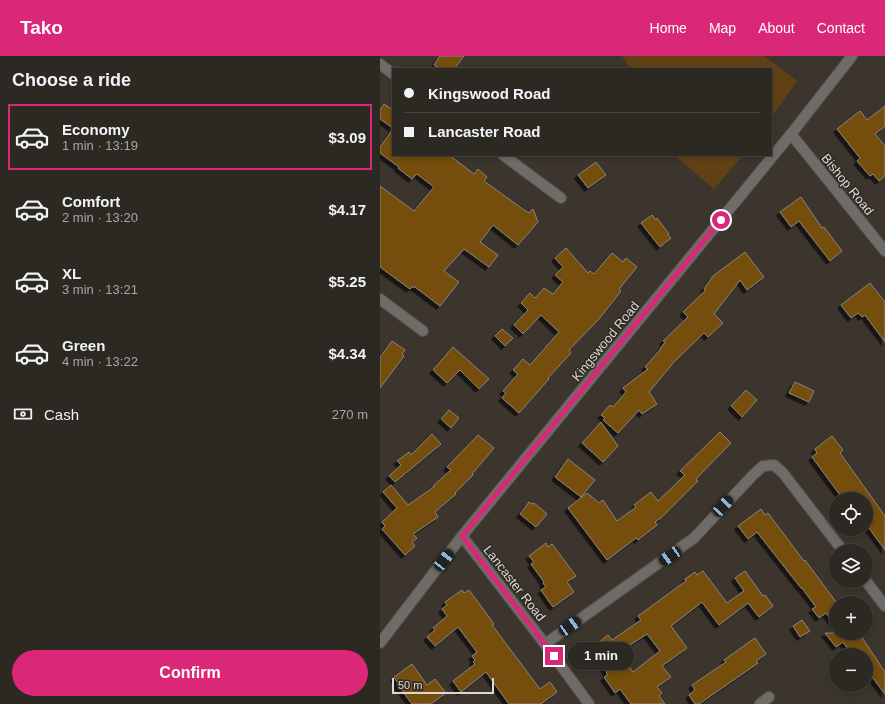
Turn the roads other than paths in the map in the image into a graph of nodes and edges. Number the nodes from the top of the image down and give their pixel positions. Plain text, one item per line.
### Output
1 (852, 56) edge
2 (380, 64) edge
3 (392, 73) edge
4 (791, 134) junction
5 (504, 156) edge
6 (561, 198) dead end
7 (885, 251) edge
8 (380, 299) edge
9 (423, 331) dead end
10 (462, 536) junction
11 (838, 544) edge
12 (871, 588) edge
13 (885, 606) edge
14 (380, 643) edge
15 (545, 644) junction
16 (769, 697) dead end
17 (589, 704) edge
18 (760, 704) edge

1 - 4 street, Kingswood Road
2 - 3 street
4 - 7 street, Bishop Road
4 - 10 street, Kingswood Road
5 - 6 street
8 - 9 street
10 - 14 street, Kingswood Road
10 - 15 street, Lancaster Road
11 - 15 street
12 - 13 street
15 - 17 street, Lancaster Road
16 - 18 street

